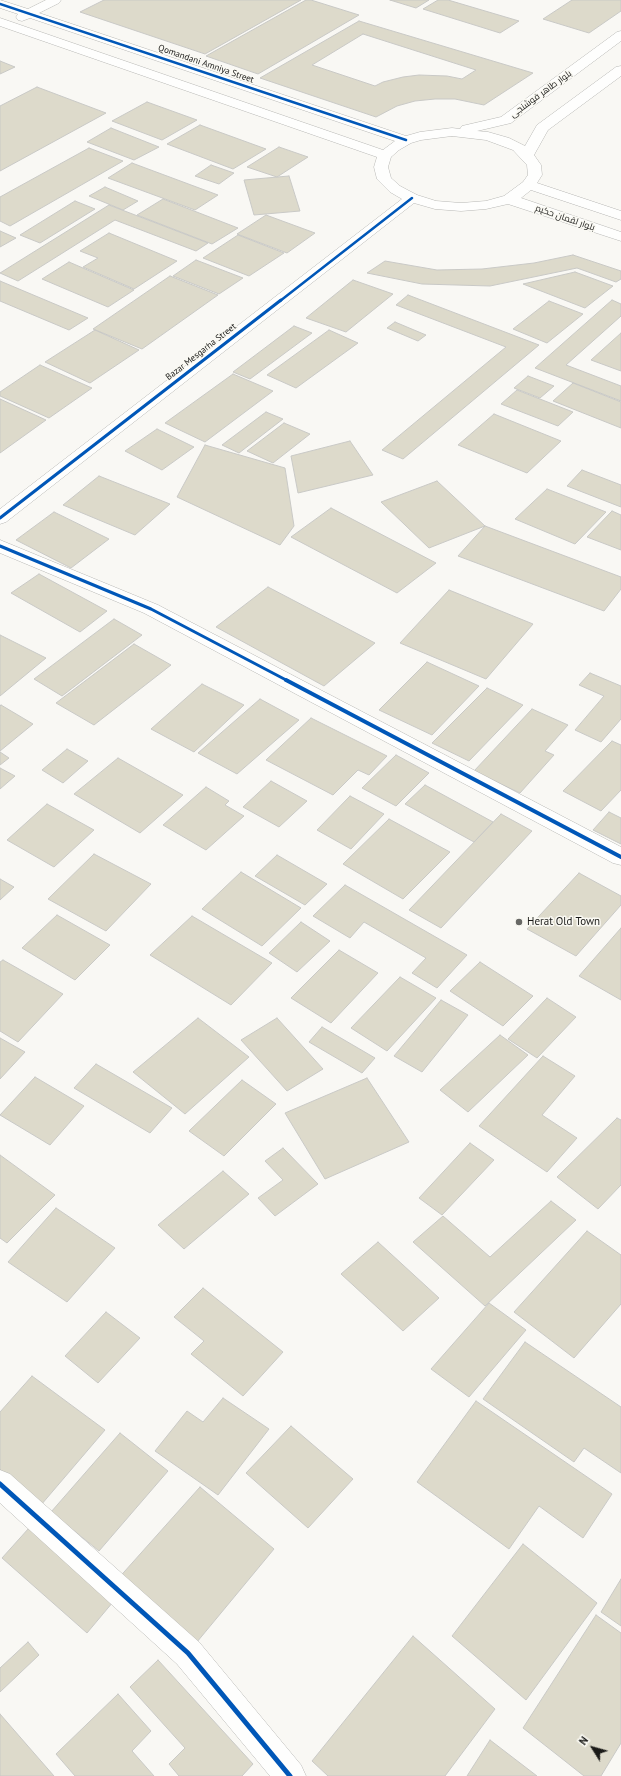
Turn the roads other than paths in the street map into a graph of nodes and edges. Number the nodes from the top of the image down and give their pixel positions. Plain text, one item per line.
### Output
1 (55, 0) edge
2 (0, 4) edge
3 (29, 13) junction
4 (3, 24) edge
5 (621, 35) edge
6 (621, 70) edge
7 (452, 132) junction
8 (406, 140) junction
9 (385, 155) junction
10 (527, 155) junction
11 (529, 185) junction
12 (412, 198) junction
13 (509, 199) junction
14 (621, 216) edge
15 (621, 238) edge
16 (0, 518) edge
17 (0, 546) edge
18 (621, 857) edge
19 (0, 1484) edge
20 (290, 1776) edge

1 - 3 street
2 - 3 street, Qomandani Amniya Street
3 - 4 street
3 - 8 street, Qomandani Amniya Street
4 - 9 street
5 - 7 street, بلوار طاهر فوشنجی
6 - 10 street
7 - 8 street
7 - 10 street
8 - 9 street
9 - 12 street
10 - 11 street
11 - 13 street
11 - 14 street, بلوار لقمان حکیم
12 - 13 street
12 - 16 street, Bazar Mesgarha Street
13 - 15 street, بلوار لقمان حکیم
17 - 18 street
19 - 20 street

